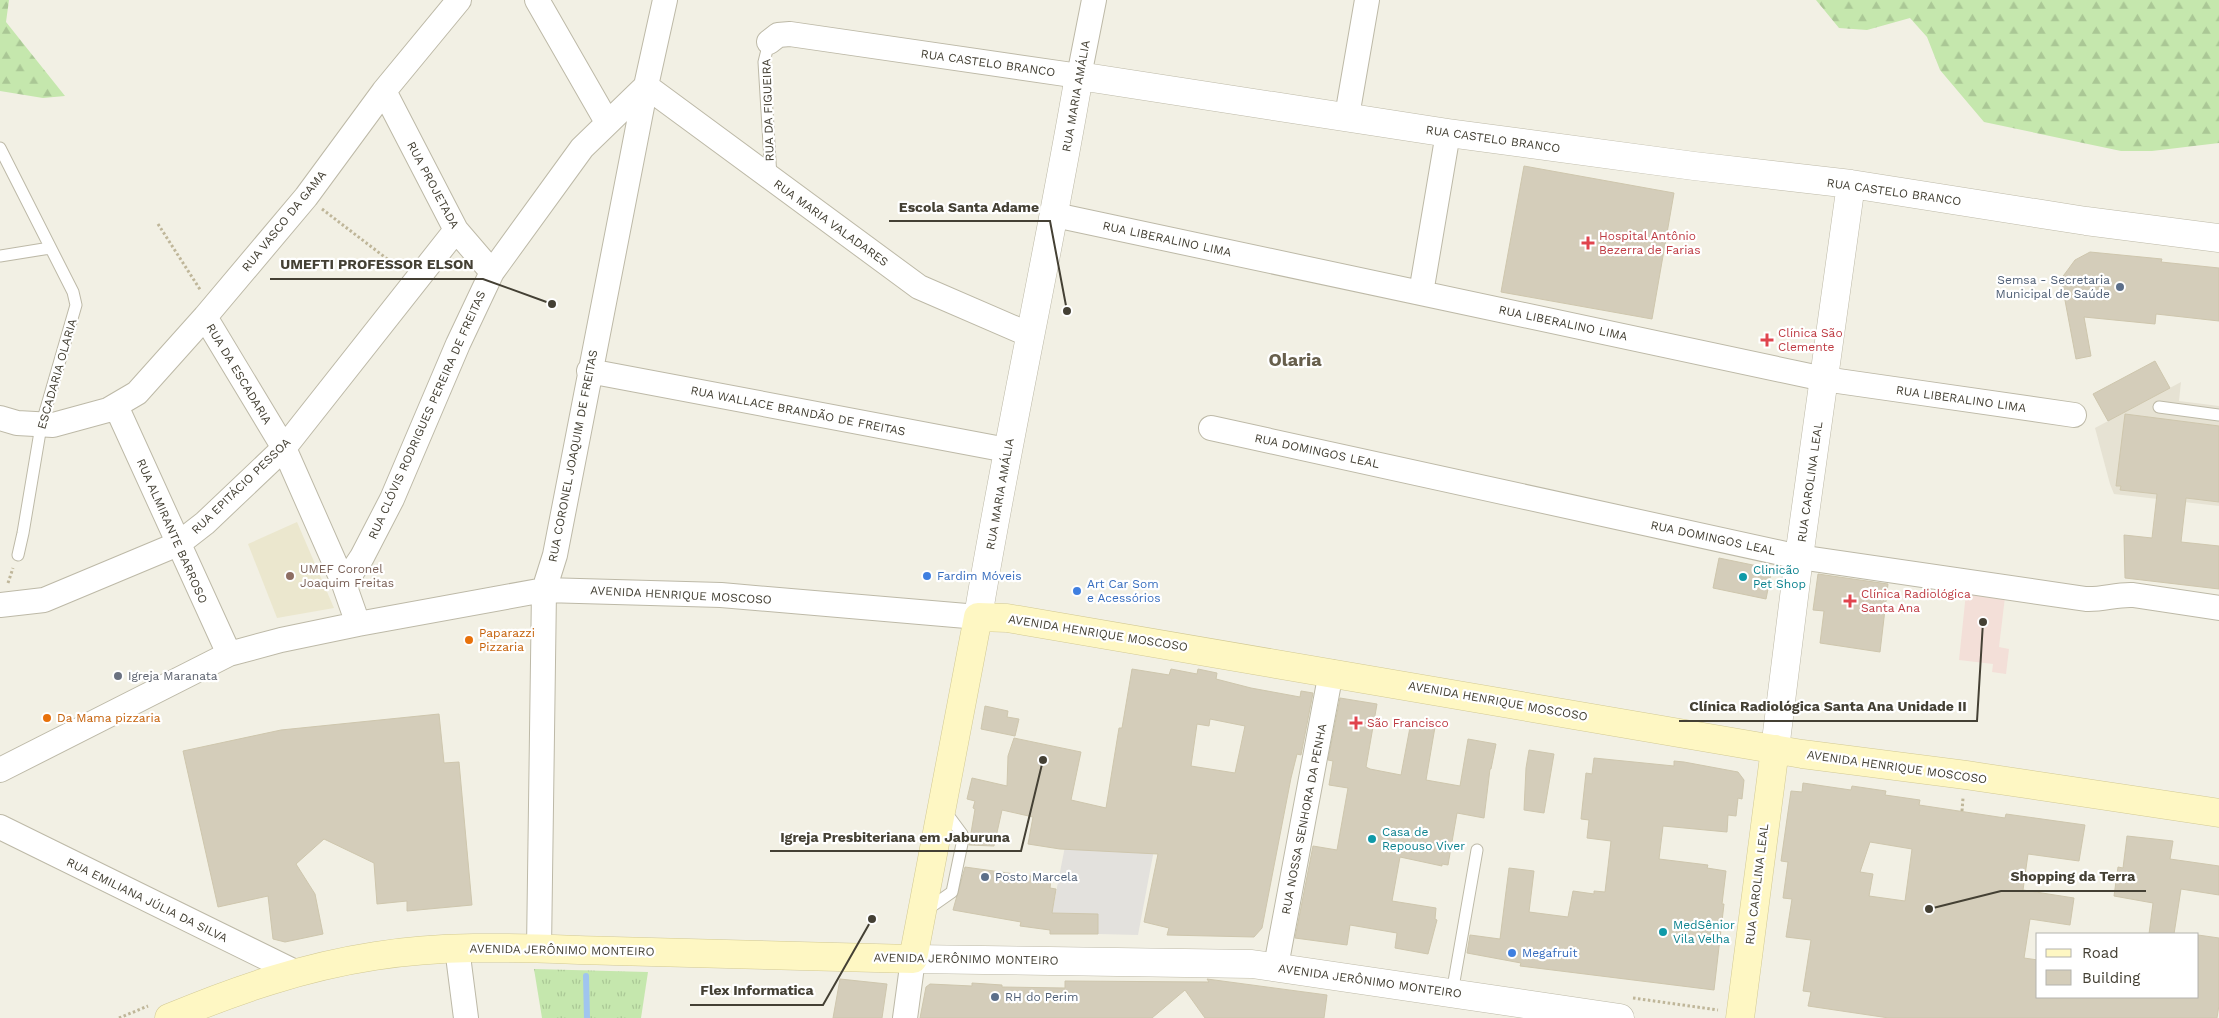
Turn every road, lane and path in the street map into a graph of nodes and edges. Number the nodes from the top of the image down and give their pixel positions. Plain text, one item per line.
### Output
1 (459, 0) edge
2 (537, 0) edge
3 (665, 0) edge
4 (1094, 0) edge
5 (1367, 0) edge
6 (769, 42) joint
7 (1079, 76) junction
8 (646, 86) junction
9 (384, 91) junction
10 (1347, 116) junction
11 (607, 122) junction
12 (1448, 133) junction
13 (0, 148) edge
14 (771, 179) junction
15 (1851, 184) junction
16 (306, 197) junction
17 (1055, 215) junction
18 (158, 224) dead end
19 (456, 230) junction
20 (2219, 238) edge
21 (50, 248) junction
22 (0, 256) edge
23 (492, 272) junction
24 (415, 280) junction
25 (1421, 293) junction
26 (208, 313) junction
27 (1030, 335) junction
28 (589, 371) junction
29 (1824, 379) junction
30 (116, 406) junction
31 (2159, 408) dead end
32 (2074, 414) dead end
33 (2219, 415) edge
34 (0, 418) edge
35 (41, 426) junction
36 (1211, 428) dead end
37 (284, 448) junction
38 (1008, 450) junction
39 (178, 544) junction
40 (18, 555) dead end
41 (1799, 557) junction
42 (344, 584) junction
43 (544, 590) junction
44 (0, 605) edge
45 (2219, 608) edge
46 (978, 617) junction
47 (358, 624) junction
48 (229, 654) junction
49 (1332, 672) junction
50 (1775, 749) junction
51 (0, 770) edge
52 (2219, 813) edge
53 (0, 827) edge
54 (1477, 850) dead end
55 (457, 948) junction
56 (539, 949) junction
57 (913, 959) junction
58 (1276, 966) junction
59 (295, 972) junction
60 (1452, 993) junction
61 (174, 1017) edge
62 (466, 1018) edge
63 (905, 1018) edge
64 (1620, 1018) edge
65 (1740, 1018) edge

1 - 9 street, RUA VASCO DA GAMA
2 - 11 street
3 - 8 street, RUA CORONEL JOAQUIM DE FREITAS
4 - 7 street, RUA MARIA AMÁLIA
5 - 10 street
6 - 7 street, RUA CASTELO BRANCO
6 - 14 lane, RUA DA FIGUEIRA
7 - 10 street, RUA CASTELO BRANCO
7 - 17 street, RUA MARIA AMÁLIA
8 - 11 street, RUA CLÓVIS RODRIGUES PEREIRA DE FREITAS
8 - 14 street, RUA MARIA VALADARES
8 - 28 street, RUA CORONEL JOAQUIM DE FREITAS
9 - 16 street, RUA VASCO DA GAMA
9 - 19 street, RUA PROJETADA
10 - 12 street, RUA CASTELO BRANCO
11 - 23 street, RUA CLÓVIS RODRIGUES PEREIRA DE FREITAS
12 - 15 street, RUA CASTELO BRANCO
12 - 25 street
13 - 21 lane, ESCADARIA OLARIA
14 - 27 street, RUA MARIA VALADARES
15 - 20 street, RUA CASTELO BRANCO
15 - 29 street, RUA CAROLINA LEAL
16 - 24 path
16 - 26 street, RUA VASCO DA GAMA
17 - 25 street, RUA LIBERALINO LIMA
17 - 27 street, RUA MARIA AMÁLIA
18 - 26 path, RUA DA ESCADARIA
19 - 23 street, RUA PROJETADA
19 - 24 street, RUA EPITÁCIO PESSOA
21 - 22 lane
21 - 35 lane, ESCADARIA OLARIA
23 - 42 street, RUA CLÓVIS RODRIGUES PEREIRA DE FREITAS
24 - 37 street, RUA EPITÁCIO PESSOA
25 - 29 street, RUA LIBERALINO LIMA
26 - 30 street, RUA VASCO DA GAMA
26 - 37 street, RUA DA ESCADARIA
27 - 38 street, RUA MARIA AMÁLIA
28 - 38 street, RUA WALLACE BRANDÃO DE FREITAS
28 - 43 street, RUA CORONEL JOAQUIM DE FREITAS
29 - 32 street, RUA LIBERALINO LIMA
29 - 41 street, RUA CAROLINA LEAL
30 - 35 street, RUA VASCO DA GAMA
30 - 39 street, RUA ALMIRANTE BARROSO
31 - 33 lane
34 - 35 street, RUA VASCO DA GAMA
35 - 40 lane, ESCADARIA OLARIA
36 - 41 street, RUA DOMINGOS LEAL
37 - 39 street, RUA EPITÁCIO PESSOA
37 - 42 street, RUA DA ESCADARIA
38 - 46 street, RUA MARIA AMÁLIA
39 - 44 street, RUA EPITÁCIO PESSOA
39 - 48 street, RUA ALMIRANTE BARROSO
41 - 45 street, RUA DOMINGOS LEAL
41 - 50 street, RUA CAROLINA LEAL
42 - 47 street, RUA DA ESCADARIA
43 - 46 street, AVENIDA HENRIQUE MOSCOSO
43 - 47 street, AVENIDA HENRIQUE MOSCOSO
43 - 56 street, RUA CORONEL JOAQUIM DE FREITAS
46 - 49 main road, AVENIDA HENRIQUE MOSCOSO
46 - 57 main road, RUA MARIA AMÁLIA
47 - 48 street, AVENIDA HENRIQUE MOSCOSO
48 - 51 street, AVENIDA HENRIQUE MOSCOSO
49 - 50 main road, AVENIDA HENRIQUE MOSCOSO
49 - 58 street, RUA NOSSA SENHORA DA PENHA
50 - 52 main road, AVENIDA HENRIQUE MOSCOSO
50 - 65 main road, RUA CAROLINA LEAL
53 - 59 street, RUA EMILIANA JÚLIA DA SILVA
54 - 60 lane
55 - 56 main road, AVENIDA JERÔNIMO MONTEIRO
55 - 59 main road, AVENIDA JERÔNIMO MONTEIRO
55 - 62 street
56 - 57 main road, AVENIDA JERÔNIMO MONTEIRO
57 - 58 street, AVENIDA JERÔNIMO MONTEIRO
57 - 63 street, RUA MARIA AMÁLIA
58 - 60 street, AVENIDA JERÔNIMO MONTEIRO
59 - 61 main road, AVENIDA JERÔNIMO MONTEIRO
60 - 64 street, AVENIDA JERÔNIMO MONTEIRO

